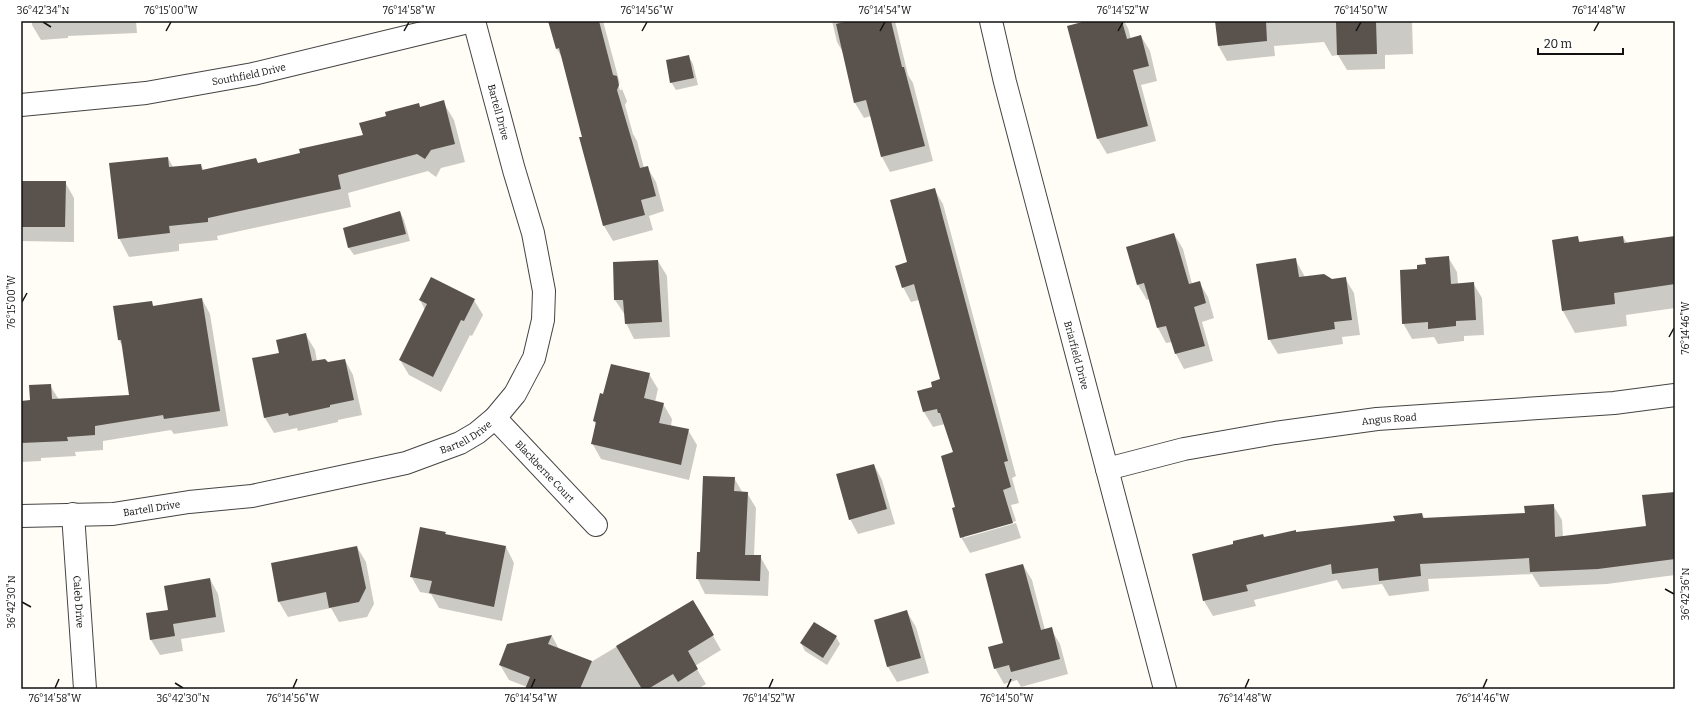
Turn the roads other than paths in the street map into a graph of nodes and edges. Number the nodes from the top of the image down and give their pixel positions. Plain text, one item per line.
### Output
1 (473, 21) edge
2 (992, 21) edge
3 (21, 105) edge
4 (1675, 395) edge
5 (494, 418) junction
6 (1107, 469) junction
7 (73, 514) junction
8 (21, 516) edge
9 (596, 525) dead end
10 (85, 689) edge
11 (1165, 689) edge

1 - 3 street, Southfield Drive
1 - 5 street, Bartell Drive
2 - 6 street, Briarfield Drive
4 - 6 street, Angus Road
5 - 7 street, Bartell Drive
5 - 9 street, Blackberne Court
6 - 11 street, Briarfield Drive
7 - 8 street, Bartell Drive
7 - 10 street, Caleb Drive

